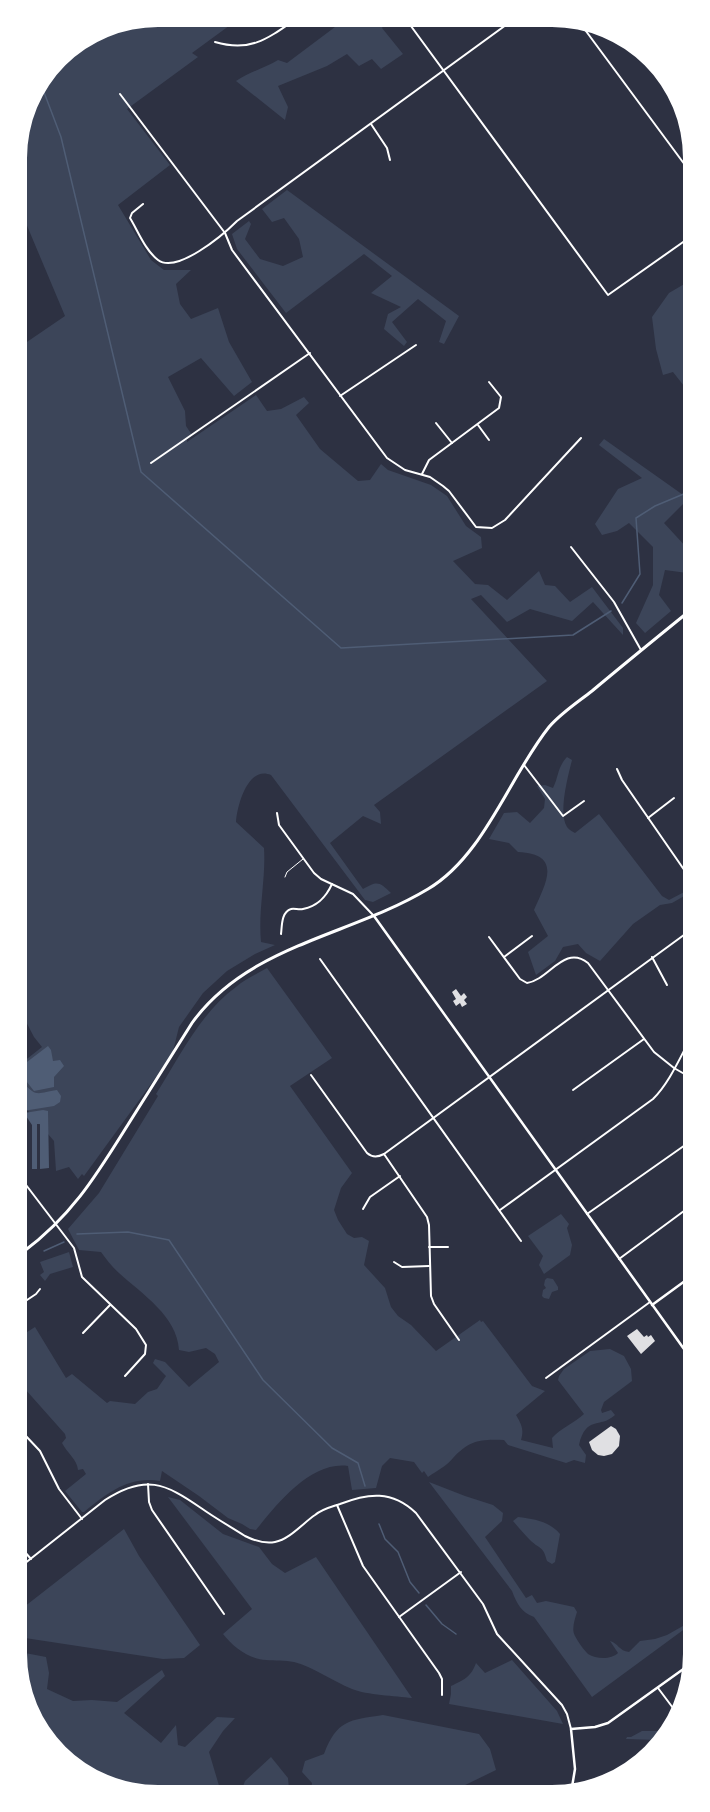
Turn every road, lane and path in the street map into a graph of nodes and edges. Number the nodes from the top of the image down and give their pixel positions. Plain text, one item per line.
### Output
1 (285, 27) edge
2 (412, 27) edge
3 (503, 27) edge
4 (587, 32) edge
5 (215, 42) dead end
6 (443, 70) junction
7 (120, 94) dead end
8 (370, 124) junction
9 (390, 160) dead end
10 (683, 161) edge
11 (142, 204) dead end
12 (225, 233) junction
13 (683, 242) edge
14 (416, 345) dead end
15 (310, 354) junction
16 (489, 382) dead end
17 (340, 396) junction
18 (436, 423) dead end
19 (478, 425) junction
20 (581, 438) dead end
21 (490, 440) dead end
22 (452, 443) junction
23 (151, 463) dead end
24 (422, 474) junction
25 (571, 547) dead end
26 (683, 616) edge
27 (641, 650) junction
28 (524, 765) junction
29 (617, 769) dead end
30 (674, 798) dead end
31 (584, 801) dead end
32 (277, 813) dead end
33 (648, 818) junction
34 (304, 859) junction
35 (683, 867) edge
36 (286, 877) dead end
37 (332, 884) junction
38 (373, 915) junction
39 (281, 934) dead end
40 (683, 935) edge
41 (532, 936) dead end
42 (489, 937) dead end
43 (504, 957) junction
44 (652, 957) junction
45 (320, 959) dead end
46 (667, 985) dead end
47 (608, 990) junction
48 (644, 1039) junction
49 (683, 1052) edge
50 (674, 1068) junction
51 (683, 1073) edge
52 (311, 1075) dead end
53 (488, 1076) junction
54 (573, 1090) dead end
55 (433, 1117) junction
56 (683, 1147) edge
57 (384, 1154) junction
58 (556, 1170) junction
59 (400, 1176) junction
60 (27, 1186) edge
61 (363, 1209) dead end
62 (500, 1210) junction
63 (683, 1212) edge
64 (587, 1214) junction
65 (56, 1224) junction
66 (521, 1241) dead end
67 (429, 1247) junction
68 (448, 1247) dead end
69 (27, 1249) edge
70 (619, 1259) junction
71 (394, 1262) dead end
72 (429, 1266) junction
73 (683, 1282) edge
74 (40, 1289) dead end
75 (27, 1300) edge
76 (650, 1302) junction
77 (110, 1305) junction
78 (652, 1305) junction
79 (83, 1333) dead end
80 (459, 1340) dead end
81 (683, 1348) edge
82 (125, 1376) dead end
83 (546, 1378) dead end
84 (27, 1437) edge
85 (148, 1484) junction
86 (337, 1504) junction
87 (82, 1519) junction
88 (27, 1555) edge
89 (30, 1559) junction
90 (27, 1562) edge
91 (460, 1572) junction
92 (224, 1614) dead end
93 (399, 1617) junction
94 (681, 1671) edge
95 (658, 1688) junction
96 (442, 1695) dead end
97 (672, 1706) edge
98 (570, 1728) junction
99 (573, 1783) edge

1 - 5 street
2 - 6 street
3 - 6 street
4 - 10 street
6 - 8 street
6 - 13 street
7 - 12 street
8 - 9 street
8 - 12 street
11 - 12 street
12 - 15 street
14 - 17 street
15 - 17 street
15 - 23 street
16 - 19 street
17 - 24 street
18 - 22 street
19 - 21 street
19 - 22 street
20 - 24 street
22 - 24 street
25 - 27 street
26 - 27 main road
27 - 28 main road
28 - 31 street
28 - 38 main road
29 - 33 street
30 - 33 street
32 - 34 street
33 - 35 street
34 - 36 lane
34 - 37 street
37 - 38 street
37 - 39 street
38 - 53 street
38 - 65 main road
40 - 44 street
41 - 43 street
42 - 43 street
43 - 47 street
44 - 46 street
44 - 47 street
45 - 55 street
47 - 48 street
47 - 53 street
48 - 50 street
48 - 54 street
49 - 50 street
50 - 51 street
50 - 58 street
52 - 57 street
53 - 55 street
53 - 58 street
55 - 57 street
55 - 62 street
56 - 64 street
57 - 59 street
58 - 62 street
58 - 64 street
59 - 61 street
59 - 67 street
60 - 65 street
62 - 66 street
63 - 70 street
64 - 70 street
65 - 69 main road
65 - 77 street
67 - 68 street
67 - 72 street
70 - 76 street
71 - 72 street
72 - 80 street
73 - 78 street
74 - 75 street
76 - 78 street
76 - 83 street
77 - 79 street
77 - 82 street
78 - 81 street
84 - 87 street
85 - 86 street
85 - 87 street
85 - 92 street
86 - 91 street
86 - 93 street
87 - 89 street
88 - 89 street
89 - 90 street
91 - 93 street
91 - 98 street
93 - 96 street
94 - 95 street
95 - 97 street
95 - 98 street
98 - 99 street

